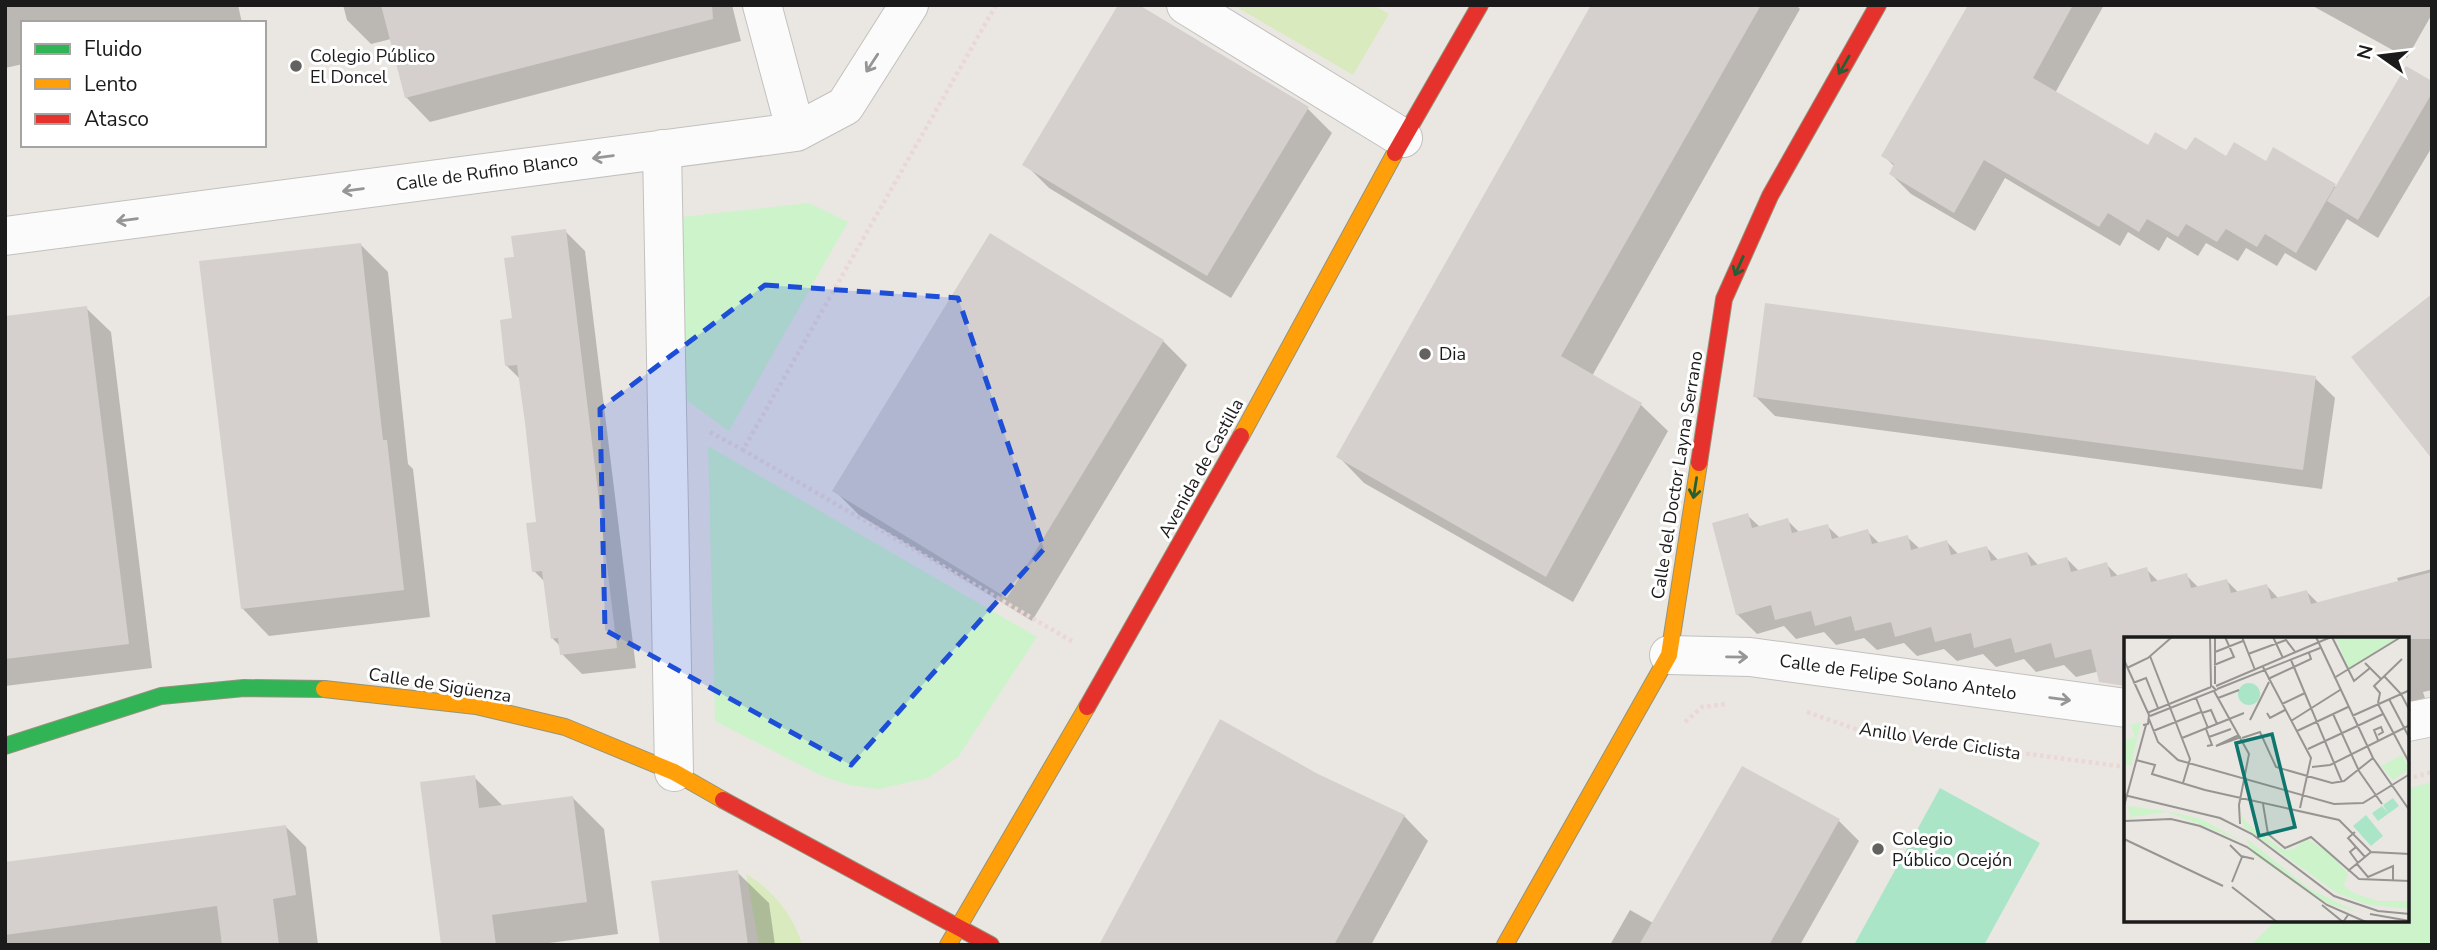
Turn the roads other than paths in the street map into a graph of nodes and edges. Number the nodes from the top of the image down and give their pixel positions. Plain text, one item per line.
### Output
1 (762, 5) edge
2 (909, 5) edge
3 (1186, 5) edge
4 (1480, 5) edge
5 (1878, 5) edge
6 (796, 132) junction
7 (1403, 138) junction
8 (662, 149) junction
9 (5, 236) edge
10 (1669, 655) junction
11 (2124, 708) edge
12 (2432, 717) edge
13 (2409, 722) edge
14 (5, 746) edge
15 (674, 772) junction
16 (958, 926) junction
17 (948, 945) edge
18 (991, 945) edge
19 (1505, 945) edge

1 - 6 street
2 -> 6 street, Calle de Rufino Blanco
3 - 7 street
4 - 7 street, Avenida de Castilla
5 -> 10 street, Calle del Doctor Layna Serrano
6 - 8 street, Calle de Rufino Blanco
7 - 16 street, Avenida de Castilla
8 -> 9 street, Calle de Rufino Blanco
8 - 15 street
10 -> 11 street, Calle de Felipe Solano Antelo
10 - 19 street, Calle del Doctor Layna Serrano
12 - 13 street
14 - 15 street, Calle de Sigüenza
15 - 16 street, Calle de Sigüenza
16 - 17 street, Avenida de Castilla
16 - 18 street, Calle de Sigüenza

